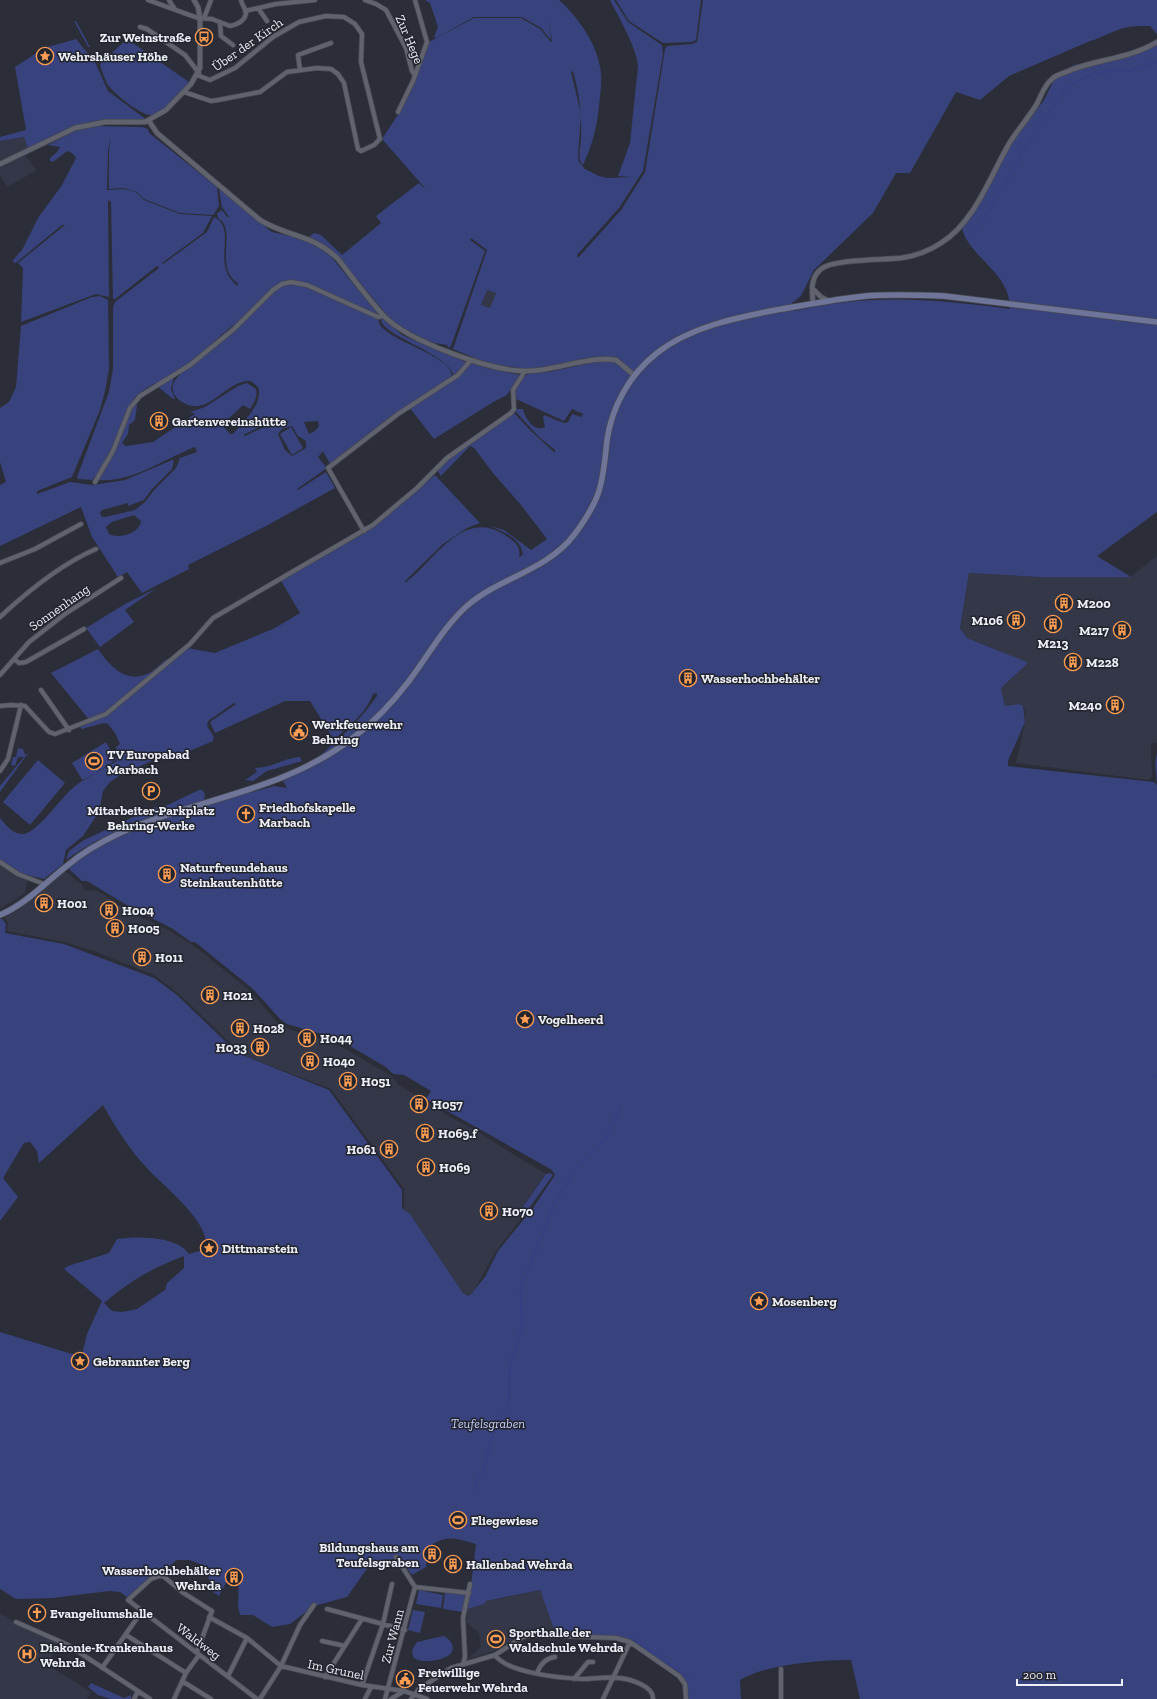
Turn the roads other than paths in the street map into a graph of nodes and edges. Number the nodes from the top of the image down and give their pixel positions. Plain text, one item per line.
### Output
1 (148, 0) edge
2 (169, 0) edge
3 (194, 0) edge
4 (211, 0) edge
5 (241, 0) edge
6 (315, 0) edge
7 (365, 0) edge
8 (415, 0) edge
9 (174, 8) junction
10 (258, 8) junction
11 (246, 10) junction
12 (202, 18) junction
13 (267, 21) dead end
14 (220, 22) junction
15 (140, 27) dead end
16 (1157, 42) edge
17 (331, 43) dead end
18 (233, 45) dead end
19 (300, 70) junction
20 (198, 74) junction
21 (415, 75) junction
22 (184, 92) junction
23 (398, 112) dead end
24 (149, 121) junction
25 (0, 164) edge
26 (812, 288) junction
27 (829, 301) junction
28 (813, 303) junction
29 (384, 316) junction
30 (1157, 322) edge
31 (471, 360) junction
32 (525, 371) junction
33 (634, 375) junction
34 (95, 482) dead end
35 (81, 524) dead end
36 (364, 531) junction
37 (96, 549) dead end
38 (0, 563) edge
39 (121, 578) dead end
40 (0, 617) edge
41 (84, 629) dead end
42 (14, 660) junction
43 (0, 675) edge
44 (41, 690) dead end
45 (21, 705) junction
46 (0, 706) edge
47 (69, 730) junction
48 (0, 771) edge
49 (0, 862) edge
50 (44, 884) junction
51 (0, 915) edge
52 (396, 1557) dead end
53 (392, 1584) dead end
54 (470, 1584) dead end
55 (415, 1587) junction
56 (469, 1593) junction
57 (314, 1606) dead end
58 (328, 1609) dead end
59 (142, 1611) junction
60 (209, 1617) junction
61 (362, 1619) junction
62 (16, 1622) dead end
63 (383, 1624) junction
64 (405, 1630) junction
65 (126, 1634) junction
66 (247, 1638) junction
67 (322, 1641) dead end
68 (630, 1642) junction
69 (345, 1646) junction
70 (198, 1653) junction
71 (495, 1655) junction
72 (555, 1657) dead end
73 (593, 1662) dead end
74 (463, 1664) junction
75 (281, 1666) junction
76 (102, 1668) junction
77 (781, 1669) dead end
78 (186, 1673) junction
79 (537, 1673) junction
80 (228, 1676) junction
81 (325, 1677) junction
82 (611, 1678) junction
83 (574, 1679) junction
84 (182, 1681) junction
85 (362, 1686) junction
86 (371, 1687) junction
87 (388, 1690) junction
88 (138, 1691) junction
89 (404, 1691) junction
90 (414, 1694) junction
91 (134, 1699) edge
92 (150, 1699) edge
93 (174, 1699) edge
94 (211, 1699) edge
95 (259, 1699) edge
96 (365, 1699) edge
97 (385, 1699) edge
98 (391, 1699) edge
99 (411, 1699) edge
100 (427, 1699) edge
101 (603, 1699) edge
102 (653, 1699) edge
103 (686, 1699) edge
104 (781, 1699) edge

1 - 9 street
2 - 9 street
3 - 12 street
4 - 12 street
5 - 11 street
6 - 10 street
7 - 21 street, Zur Hege
8 - 21 street
9 - 12 street
10 - 11 street
10 - 13 street
11 - 14 street
12 - 14 street
12 - 20 street
14 - 18 street
15 - 20 street
16 - 26 street
17 - 19 street
19 - 20 street, Über der Kirch
19 - 22 street
20 - 22 street
21 - 23 street
22 - 24 street
24 - 25 street
24 - 29 street
26 - 27 street
26 - 28 street
27 - 28 main road
27 - 30 main road
28 - 33 main road
29 - 31 street
29 - 34 street
31 - 32 street
31 - 36 street
32 - 33 street
32 - 36 street
33 - 50 main road
35 - 38 street
36 - 47 street
37 - 40 street
39 - 42 street, Sonnenhang
41 - 42 street
42 - 43 street, Sonnenhang
44 - 47 street
45 - 46 street
45 - 47 street
45 - 48 street
49 - 50 street
50 - 51 main road
52 - 55 street
53 - 63 street
54 - 56 street
55 - 56 street
55 - 64 street, Zur Wann
56 - 74 street
57 - 75 street
58 - 61 street
59 - 60 street, Waldweg
59 - 65 street
59 - 70 street, Waldweg
60 - 66 street
60 - 70 street
61 - 63 street
61 - 69 street
62 - 76 street
63 - 64 street
63 - 85 street
64 - 87 street, Zur Wann
65 - 76 street
65 - 78 street
66 - 75 street
66 - 80 street
67 - 69 street
68 - 71 street
68 - 82 street
68 - 103 street
69 - 81 street
70 - 78 street
70 - 80 street, Waldweg
71 - 74 street
71 - 79 street
72 - 79 street
73 - 83 street
74 - 90 street
75 - 81 street, Im Grunel
75 - 95 street
76 - 88 street
77 - 104 street
78 - 84 street
79 - 83 street
80 - 95 street, Waldweg
81 - 85 street, Im Grunel
82 - 83 street
82 - 101 street
82 - 102 street
84 - 93 street
84 - 94 street
85 - 86 street, Im Grunel
86 - 87 street, Im Grunel
86 - 96 street
87 - 89 street, Im Grunel
87 - 97 street, Zur Wann
88 - 91 street
88 - 92 street
89 - 90 street, Im Grunel
89 - 98 street
90 - 99 street
90 - 100 street, Im Grunel

